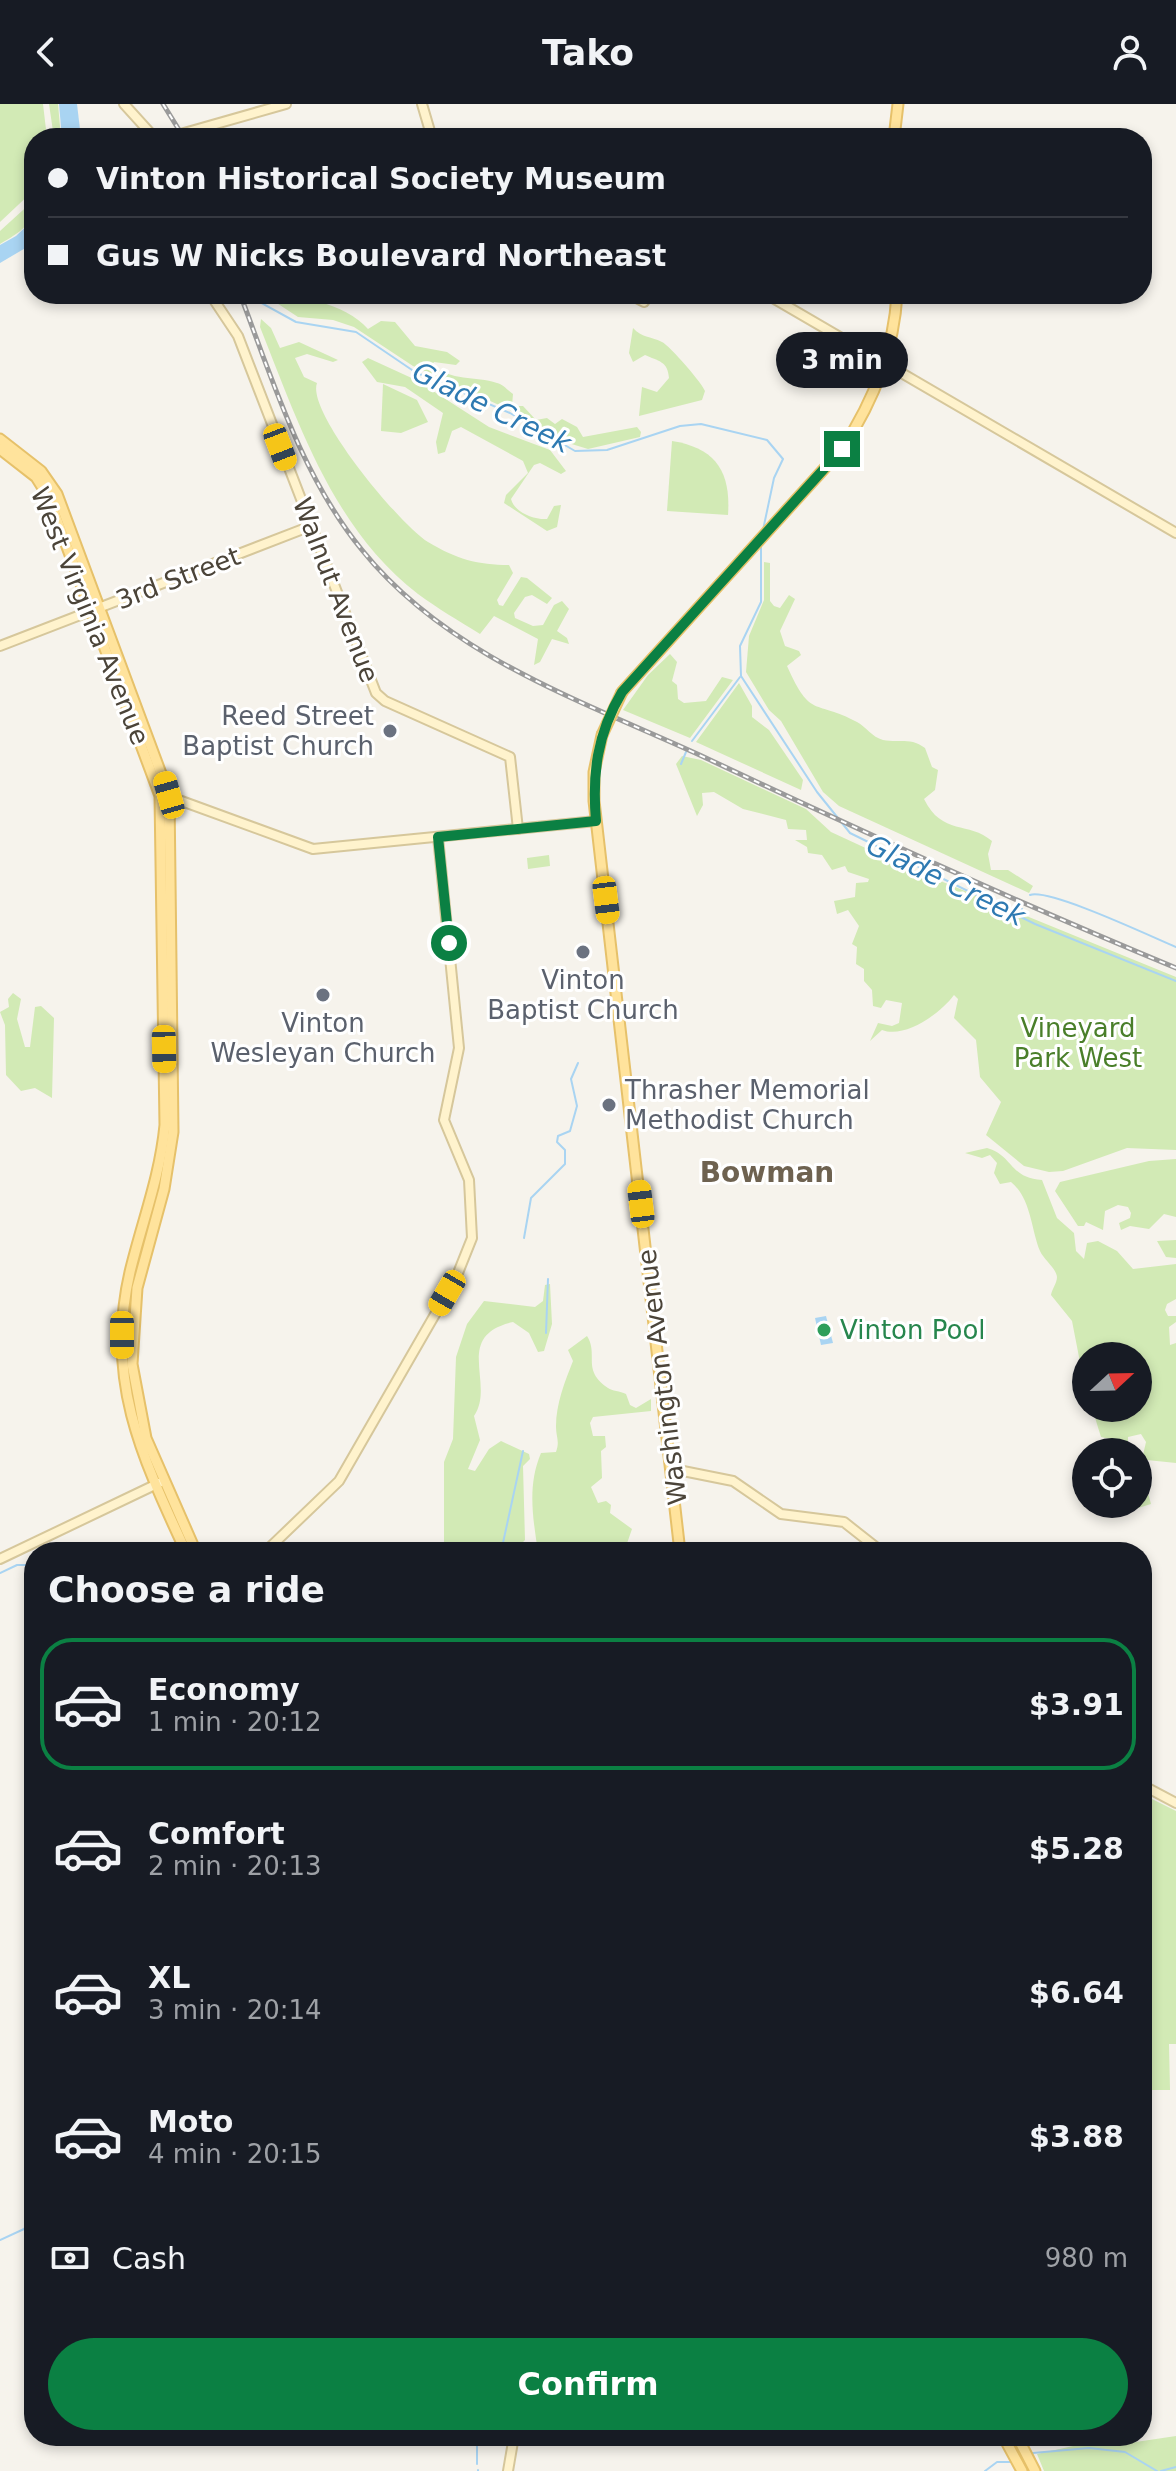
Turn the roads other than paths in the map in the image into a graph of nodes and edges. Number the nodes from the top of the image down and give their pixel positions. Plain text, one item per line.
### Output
1 (124, 104) edge
2 (286, 104) edge
3 (422, 104) edge
4 (898, 104) edge
5 (146, 128) edge
6 (204, 128) edge
7 (429, 128) edge
8 (895, 128) edge
9 (217, 304) edge
10 (783, 304) edge
11 (895, 304) edge
12 (884, 363) junction
13 (0, 439) edge
14 (0, 449) edge
15 (311, 526) junction
16 (1176, 533) edge
17 (96, 610) junction
18 (0, 646) edge
19 (165, 796) junction
20 (596, 821) junction
21 (518, 829) junction
22 (438, 837) junction
23 (673, 1469) junction
24 (159, 1484) junction
25 (36, 1542) edge
26 (182, 1542) edge
27 (191, 1542) edge
28 (276, 1542) edge
29 (679, 1542) edge
30 (869, 1542) edge
31 (24, 1548) edge
32 (0, 1559) edge
33 (1152, 1790) edge
34 (1176, 1803) edge
35 (512, 2446) edge
36 (1008, 2446) edge
37 (1022, 2446) edge
38 (508, 2471) edge
39 (1022, 2471) edge
40 (1035, 2471) edge

1 - 5 street
2 - 6 street
3 - 7 street
4 - 8 main road
9 - 15 street, Walnut Avenue
10 - 12 street
11 - 12 main road, Washington Avenue
12 - 16 street
12 - 20 main road, Washington Avenue, bridge
13 - 17 main road, West Virginia Avenue
14 - 17 main road, West Virginia Avenue
15 - 17 street, 3rd Street
15 - 21 street, Walnut Avenue
17 - 18 street, 3rd Street
17 - 19 main road, West Virginia Avenue
19 - 22 street
19 - 24 main road, West Virginia Avenue
20 - 21 street
20 - 23 main road, Washington Avenue
21 - 22 street
22 - 28 street
23 - 29 main road, Washington Avenue
23 - 30 street
24 - 25 street
24 - 26 main road
24 - 27 main road
31 - 32 street
33 - 34 street
35 - 38 street
36 - 39 main road
37 - 40 main road

